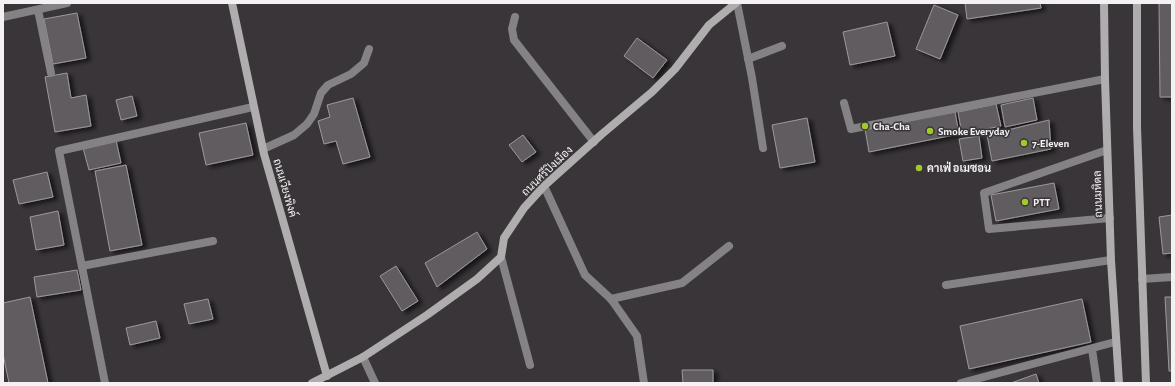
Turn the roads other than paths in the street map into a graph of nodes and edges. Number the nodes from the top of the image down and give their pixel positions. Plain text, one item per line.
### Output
1 (67, 3) edge
2 (232, 3) edge
3 (737, 3) edge
4 (1104, 3) edge
5 (1137, 3) edge
6 (38, 10) junction
7 (515, 17) dead end
8 (3, 18) edge
9 (782, 46) dead end
10 (369, 49) dead end
11 (748, 59) junction
12 (51, 73) dead end
13 (1105, 79) junction
14 (844, 103) dead end
15 (253, 107) junction
16 (594, 142) junction
17 (763, 148) dead end
18 (262, 149) junction
19 (1107, 150) junction
20 (544, 186) junction
21 (1110, 218) junction
22 (213, 241) dead end
23 (729, 246) dead end
24 (501, 257) junction
25 (1111, 260) junction
26 (82, 266) junction
27 (1172, 277) edge
28 (1142, 279) junction
29 (946, 285) dead end
30 (611, 300) junction
31 (1115, 342) junction
32 (1092, 349) junction
33 (363, 357) junction
34 (530, 365) dead end
35 (327, 376) junction
36 (105, 383) edge
37 (312, 383) edge
38 (375, 383) edge
39 (644, 383) edge
40 (961, 383) edge
41 (1097, 383) edge
42 (1119, 383) edge
43 (1146, 383) edge

1 - 6 street
2 - 15 street, ถนนเวียงพิงค์
3 - 11 street
3 - 16 street, ถนนศรีปิงเมือง
4 - 13 street, ถนนมหิดล
5 - 28 street
6 - 8 street
6 - 12 street
7 - 16 street
9 - 11 street
10 - 18 street
11 - 17 street
13 - 14 street
13 - 19 street, ถนนมหิดล
15 - 18 street, ถนนเวียงพิงค์
15 - 26 street
16 - 20 street, ถนนศรีปิงเมือง
18 - 35 street, ถนนเวียงพิงค์
19 - 21 street, ถนนมหิดล
19 - 21 street
20 - 24 street, ถนนศรีปิงเมือง
20 - 30 street
21 - 25 street, ถนนมหิดล
22 - 26 street
23 - 30 street
24 - 33 street
24 - 34 street
25 - 29 street
25 - 31 street, ถนนมหิดล
26 - 36 street
27 - 28 street
28 - 43 street
30 - 39 street
31 - 32 street
31 - 42 street, ถนนมหิดล
32 - 40 street
32 - 41 street
33 - 35 street
33 - 38 street
35 - 37 street

